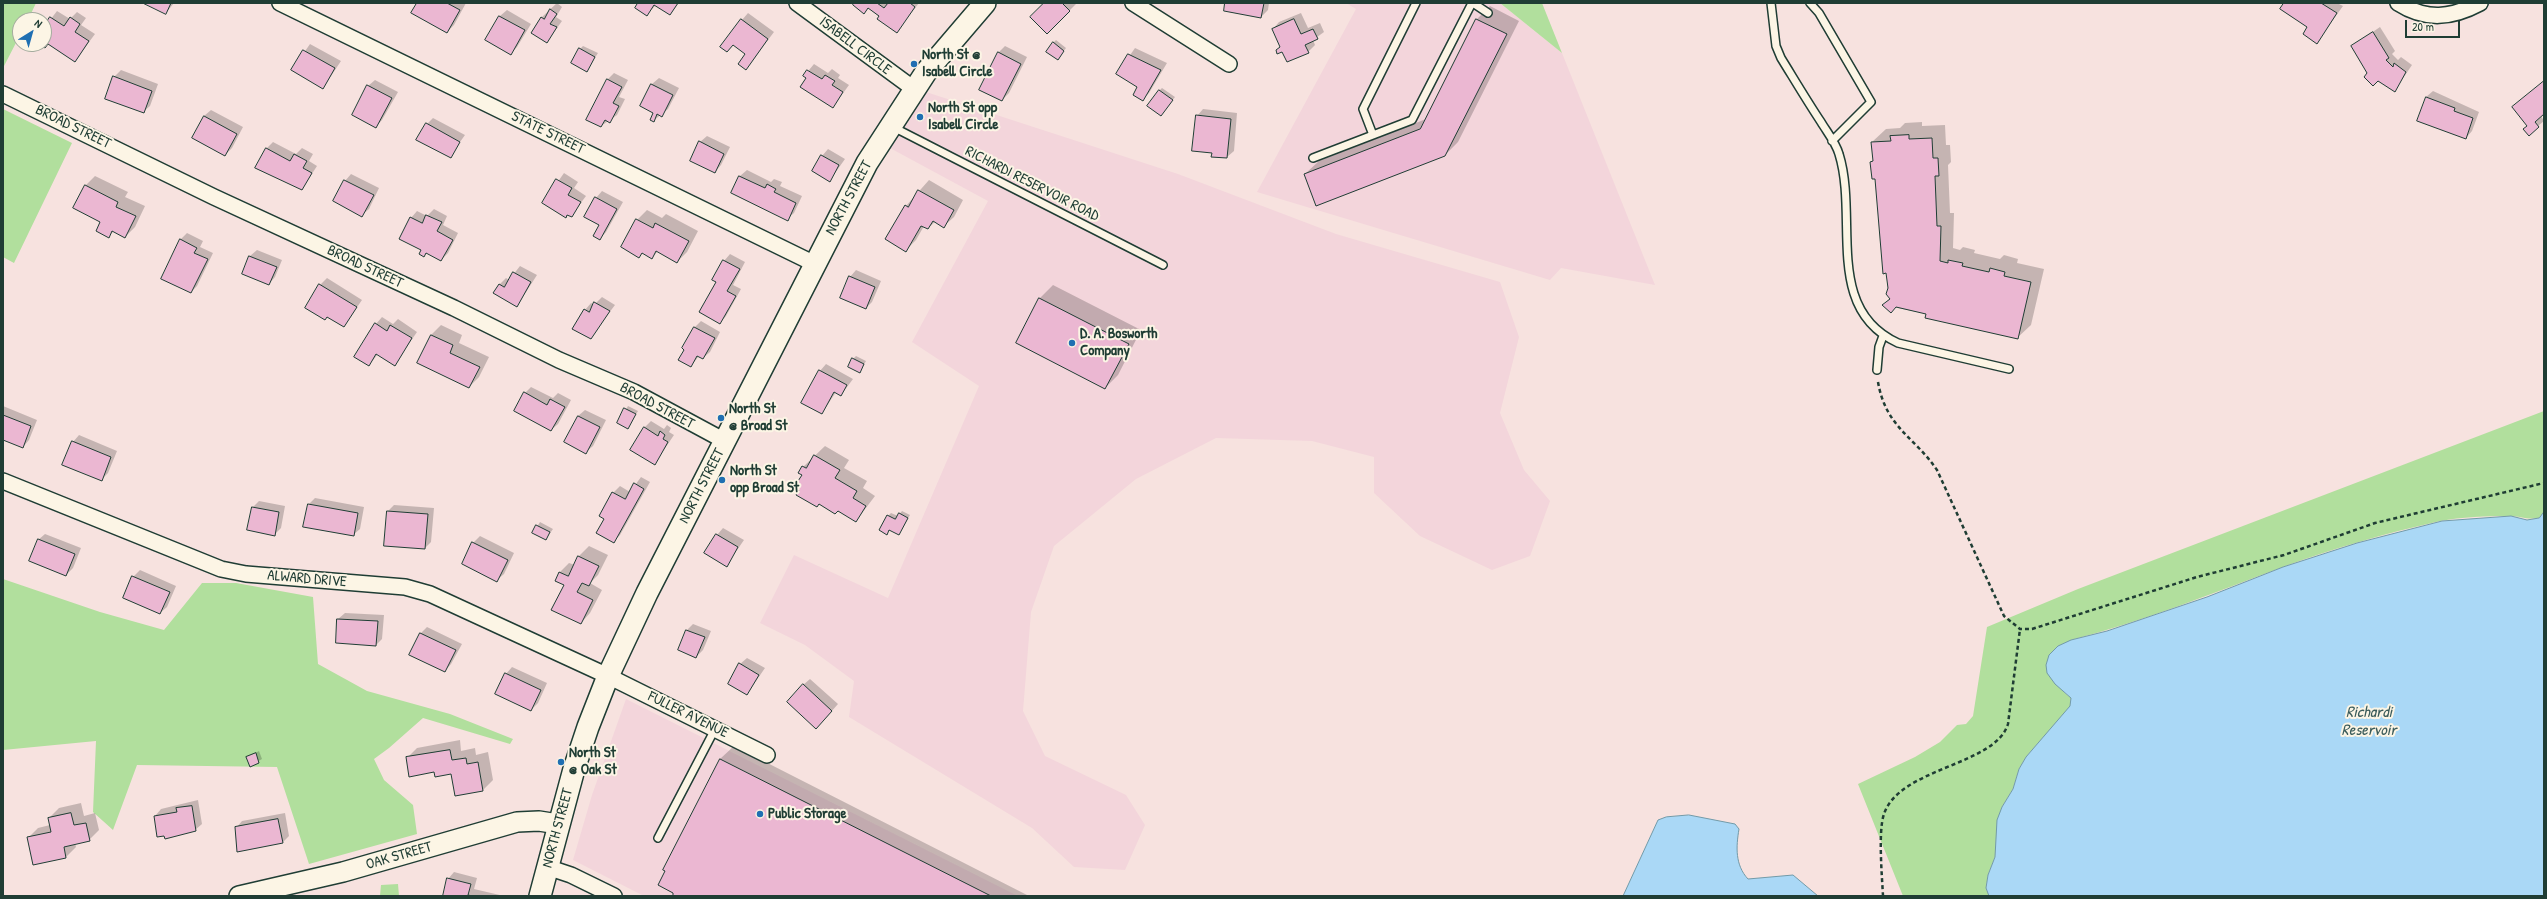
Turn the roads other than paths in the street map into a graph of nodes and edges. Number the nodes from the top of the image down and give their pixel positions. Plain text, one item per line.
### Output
1 (280, 3) edge
2 (797, 3) edge
3 (984, 3) edge
4 (1133, 3) edge
5 (1416, 3) edge
6 (1473, 3) edge
7 (1771, 3) edge
8 (1810, 3) edge
9 (2398, 3) edge
10 (2480, 3) edge
11 (1488, 13) dead end
12 (1229, 64) dead end
13 (914, 89) junction
14 (4, 94) edge
15 (890, 125) junction
16 (1373, 135) junction
17 (1832, 141) junction
18 (1313, 158) dead end
19 (815, 264) junction
20 (1163, 265) dead end
21 (1883, 336) junction
22 (2009, 369) dead end
23 (1877, 370) road end
24 (725, 441) junction
25 (3, 481) edge
26 (608, 676) junction
27 (715, 728) junction
28 (767, 755) dead end
29 (558, 824) junction
30 (658, 838) dead end
31 (547, 867) junction
32 (240, 896) edge
33 (540, 896) edge
34 (614, 896) edge

1 - 19 street, STATE STREET
2 - 13 street, ISABELL CIRCLE
3 - 13 main road, NORTH STREET
4 - 12 street
5 - 16 lane
6 - 11 lane
6 - 16 lane
7 - 17 lane
8 - 17 lane
9 - 10 street
13 - 15 main road, NORTH STREET
14 - 24 street, BROAD STREET
15 - 19 main road, NORTH STREET
15 - 20 lane, RICHARDI RESERVOIR ROAD
16 - 18 lane
17 - 21 lane
19 - 24 main road, NORTH STREET
21 - 22 lane
21 - 23 lane
24 - 26 main road, NORTH STREET
25 - 26 street, ALWARD DRIVE
26 - 27 street, FULLER AVENUE
26 - 29 main road, NORTH STREET
27 - 28 street, FULLER AVENUE
27 - 30 lane
29 - 31 main road, NORTH STREET
29 - 32 street, OAK STREET
31 - 33 main road, NORTH STREET
31 - 34 street

